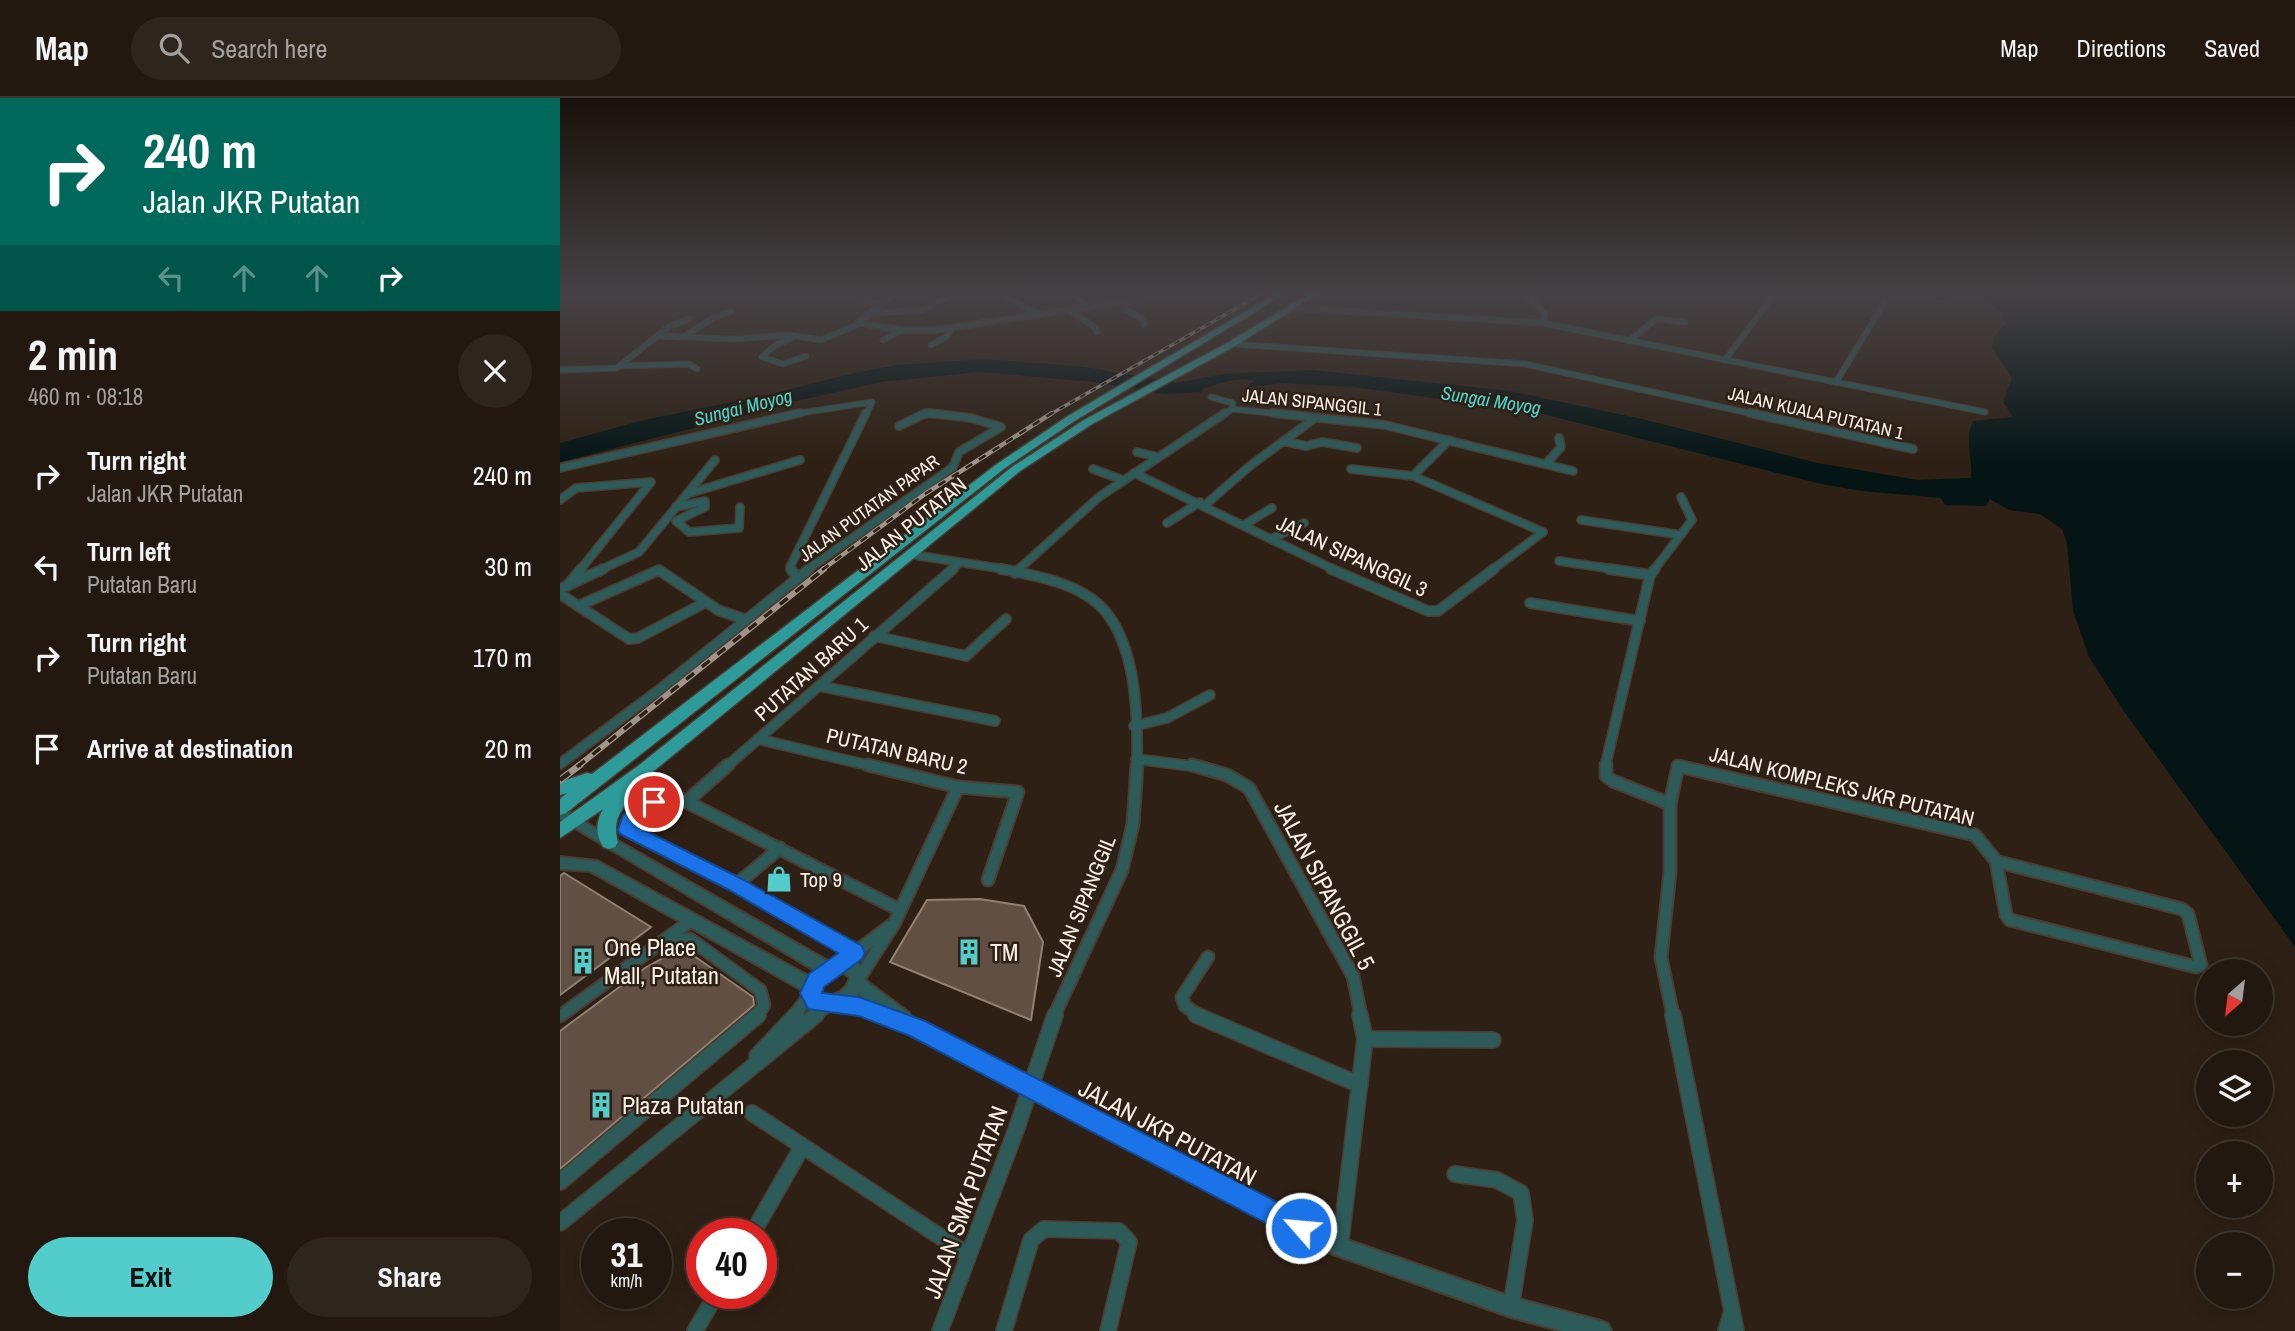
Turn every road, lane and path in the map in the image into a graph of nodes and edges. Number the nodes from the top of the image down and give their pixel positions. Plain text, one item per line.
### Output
1 (640, 350) edge
2 (771, 350) edge
3 (1189, 350) edge
4 (1219, 350) edge
5 (1334, 350) edge
6 (1672, 350) edge
7 (1733, 350) edge
8 (1856, 350) edge
9 (806, 356) dead end
10 (1725, 360) junction
11 (620, 366) junction
12 (698, 369) dead end
13 (560, 370) edge
14 (1836, 382) junction
15 (1211, 397) dead end
16 (1232, 409) junction
17 (1984, 412) dead end
18 (1315, 418) junction
19 (899, 426) dead end
20 (1449, 439) junction
21 (1559, 439) dead end
22 (1283, 441) junction
23 (1357, 448) dead end
24 (1913, 449) dead end
25 (1137, 452) dead end
26 (1157, 457) junction
27 (715, 460) dead end
28 (800, 460) dead end
29 (1546, 464) junction
30 (560, 468) edge
31 (1093, 469) dead end
32 (1351, 469) dead end
33 (1573, 471) dead end
34 (1134, 473) junction
35 (1413, 476) junction
36 (1123, 480) junction
37 (686, 494) junction
38 (1681, 497) dead end
39 (560, 500) edge
40 (1203, 504) junction
41 (676, 507) junction
42 (740, 507) dead end
43 (1272, 508) dead end
44 (1581, 520) dead end
45 (1167, 523) dead end
46 (1304, 523) dead end
47 (1244, 525) junction
48 (1681, 535) junction
49 (1271, 539) junction
50 (908, 555) junction
51 (1559, 561) dead end
52 (959, 563) junction
53 (1015, 573) junction
54 (1650, 575) junction
55 (798, 579) junction
56 (563, 590) edge
57 (706, 602) junction
58 (1530, 603) dead end
59 (578, 606) junction
60 (1006, 619) dead end
61 (746, 620) junction
62 (1640, 621) junction
63 (874, 636) junction
64 (819, 686) junction
65 (710, 693) junction
66 (1210, 695) dead end
67 (732, 698) junction
68 (996, 721) dead end
69 (1135, 726) junction
70 (758, 739) junction
71 (626, 756) junction
72 (1136, 759) junction
73 (560, 764) edge
74 (644, 770) junction
75 (958, 787) junction
76 (560, 789) edge
77 (686, 802) junction
78 (1671, 804) junction
79 (563, 818) edge
80 (609, 842) junction
81 (780, 848) junction
82 (1996, 856) junction
83 (560, 863) edge
84 (988, 880) dead end
85 (736, 885) junction
86 (900, 910) junction
87 (692, 920) junction
88 (894, 924) junction
89 (656, 946) junction
90 (855, 953) junction
91 (1208, 957) dead end
92 (833, 969) junction
93 (858, 981) junction
94 (811, 990) junction
95 (833, 1003) junction
96 (560, 1016) edge
97 (917, 1028) junction
98 (1365, 1039) junction
99 (1493, 1040) dead end
100 (740, 1075) junction
101 (1360, 1085) junction
102 (1031, 1088) junction
103 (752, 1113) dead end
104 (802, 1147) junction
105 (1455, 1174) dead end
106 (560, 1182) edge
107 (761, 1218) edge
108 (560, 1223) edge
109 (1340, 1247) junction
110 (968, 1255) junction
111 (1733, 1303) junction
112 (1511, 1307) junction
113 (708, 1309) edge
114 (695, 1331) edge
115 (940, 1331) edge
116 (1004, 1331) edge
117 (1108, 1331) edge
118 (1601, 1331) edge
119 (1726, 1331) edge
120 (1736, 1331) edge

1 - 11 street
2 - 9 street
3 - 65 highway, JALAN PUTATAN
4 - 50 highway, JALAN PUTATAN
5 - 24 street, JALAN KUALA PUTATAN 1
6 - 10 street
7 - 10 street
8 - 14 street
10 - 14 street
11 - 12 street
11 - 13 street
14 - 17 street
15 - 16 street
16 - 18 street, JALAN SIPANGGIL 1
16 - 26 street, JALAN SIPANGGIL 1
18 - 20 street, JALAN SIPANGGIL 1
18 - 22 street
19 - 55 street, JALAN PUTATAN PAPAR
20 - 29 street, JALAN SIPANGGIL 1
20 - 35 street
21 - 29 street
22 - 23 street
22 - 40 street
25 - 26 street
26 - 34 street, JALAN SIPANGGIL 1
27 - 37 street
28 - 37 street
29 - 33 street, JALAN SIPANGGIL 1
30 - 55 street, JALAN PUTATAN PAPAR
31 - 36 street
32 - 35 street
34 - 36 street, JALAN SIPANGGIL 1
34 - 40 street, JALAN SIPANGGIL 3
35 - 49 street, JALAN SIPANGGIL 3
36 - 53 street, JALAN SIPANGGIL 1
37 - 41 street
38 - 48 street
39 - 56 street
40 - 45 street
40 - 47 street, JALAN SIPANGGIL 3
41 - 42 street
41 - 56 street
43 - 47 street
44 - 48 street
46 - 49 street
47 - 49 street, JALAN SIPANGGIL 3
48 - 54 street
50 - 52 street, JALAN SIPANGGIL
50 - 67 highway, JALAN PUTATAN
51 - 54 street
52 - 53 street, JALAN SIPANGGIL
52 - 63 street, PUTATAN BARU 1
53 - 69 street, JALAN SIPANGGIL
54 - 62 street
55 - 61 street, JALAN PUTATAN PAPAR
56 - 59 street
57 - 59 street
57 - 59 street
57 - 61 street
58 - 62 street
60 - 63 street
61 - 73 street, JALAN PUTATAN PAPAR
62 - 78 street
63 - 64 street, PUTATAN BARU 1
64 - 68 street
64 - 70 street, PUTATAN BARU 1
65 - 67 highway
65 - 71 highway, JALAN PUTATAN
66 - 69 street
67 - 74 highway, JALAN PUTATAN
69 - 72 street, JALAN SIPANGGIL
70 - 75 street, PUTATAN BARU 2
70 - 77 street, PUTATAN BARU 1
71 - 76 highway
71 - 79 highway, JALAN PUTATAN
72 - 98 street, JALAN SIPANGGIL 5
72 - 102 street, JALAN SIPANGGIL
74 - 79 highway, JALAN PUTATAN
74 - 80 highway
75 - 84 street, PUTATAN BARU 2
75 - 86 street
77 - 81 street
77 - 85 street
78 - 82 street, JALAN KOMPLEKS JKR PUTATAN
78 - 111 street
79 - 80 street, JALAN JKR PUTATAN
80 - 92 street, JALAN JKR PUTATAN
81 - 85 street
81 - 86 street
82 - 82 street, JALAN KOMPLEKS JKR PUTATAN
83 - 87 street, JALAN JKR PUTATAN
85 - 90 street
86 - 88 street
87 - 89 street
87 - 94 street, JALAN JKR PUTATAN
88 - 90 street
88 - 93 street
89 - 96 street
89 - 106 street
90 - 92 street
91 - 101 street
92 - 93 street, JALAN JKR PUTATAN
92 - 94 street
93 - 95 street
93 - 97 street, JALAN JKR PUTATAN
94 - 95 street, JALAN JKR PUTATAN
94 - 100 street
95 - 97 street, JALAN JKR PUTATAN
95 - 100 street
97 - 102 street, JALAN JKR PUTATAN
98 - 99 street
98 - 101 street, JALAN SIPANGGIL 5
100 - 108 street
101 - 109 street, JALAN SIPANGGIL 5
102 - 109 street, JALAN JKR PUTATAN
102 - 110 street, JALAN SMK PUTATAN
103 - 104 street
104 - 107 street
104 - 110 street
105 - 112 street
109 - 112 street, JALAN JKR PUTATAN
110 - 115 street, JALAN SMK PUTATAN
111 - 119 street
111 - 120 street
112 - 118 street, JALAN JKR PUTATAN
113 - 114 street
116 - 117 street

